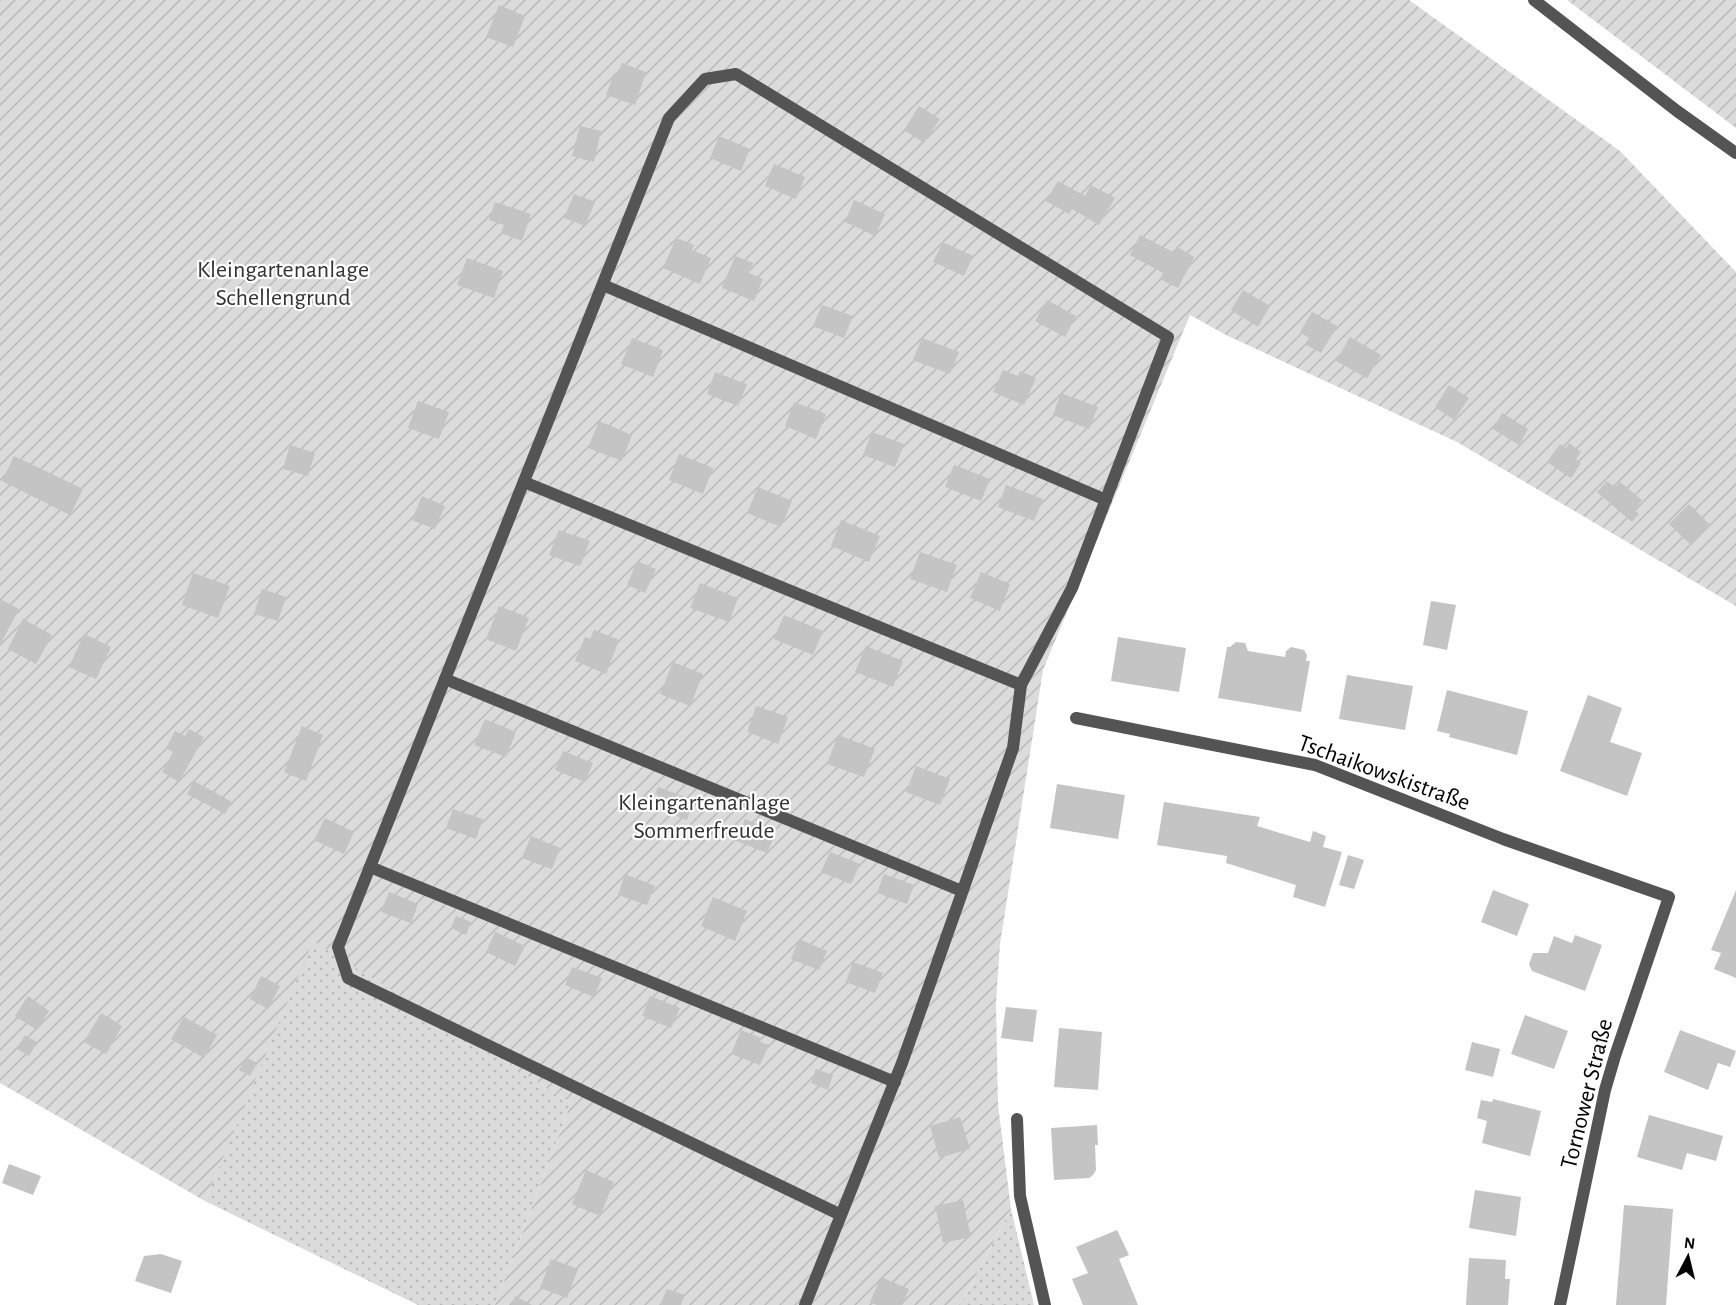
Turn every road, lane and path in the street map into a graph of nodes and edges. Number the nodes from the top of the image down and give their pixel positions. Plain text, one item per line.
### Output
1 (1534, 0) edge
2 (1736, 153) edge
3 (603, 285) junction
4 (524, 482) junction
5 (1106, 500) junction
6 (445, 679) junction
7 (1021, 685) junction
8 (1076, 718) dead end
9 (370, 867) junction
10 (962, 891) junction
11 (1669, 897) joint
12 (894, 1082) junction
13 (1017, 1119) dead end
14 (841, 1215) junction
15 (805, 1305) edge
16 (1045, 1305) edge
17 (1560, 1305) edge

1 - 2 street
3 - 4 street
3 - 5 street
3 - 5 street
4 - 6 street
4 - 7 street
5 - 7 street
6 - 9 street
6 - 10 street
7 - 10 street
8 - 11 street, Tschaikowskistraße
9 - 12 street
9 - 14 street
10 - 12 street
11 - 17 street, Tornower Straße
12 - 14 street
13 - 16 street
14 - 15 street

